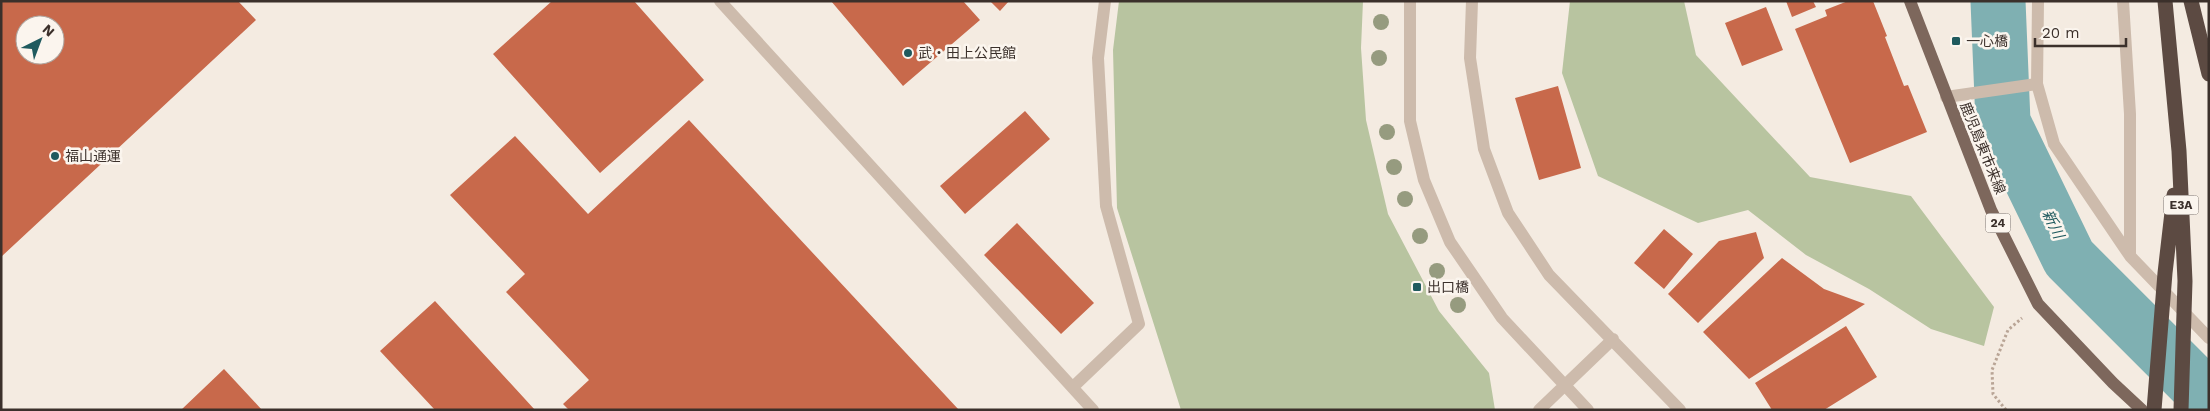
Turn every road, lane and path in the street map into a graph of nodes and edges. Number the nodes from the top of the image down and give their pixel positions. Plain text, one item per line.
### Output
1 (720, 1) edge
2 (1106, 1) edge
3 (1410, 1) edge
4 (1472, 1) edge
5 (1910, 1) edge
6 (2038, 1) edge
7 (2123, 1) edge
8 (2165, 1) edge
9 (2191, 1) edge
10 (2209, 74) edge
11 (2038, 84) junction
12 (1946, 97) junction
13 (2179, 151) junction
14 (2130, 256) junction
15 (2038, 304) junction
16 (2209, 338) edge
17 (1613, 339) junction
18 (1563, 384) junction
19 (1073, 387) junction
20 (1093, 410) edge
21 (1539, 410) edge
22 (1588, 410) edge
23 (1680, 410) edge
24 (2006, 410) edge
25 (2142, 410) edge
26 (2154, 410) edge
27 (2181, 410) edge

1 - 19 street
2 - 19 street
3 - 18 street
4 - 17 street
5 - 12 main road, 鹿児島東市来線 / 24
6 - 11 street
7 - 14 street
8 - 13 highway, E3A, bridge
9 - 10 highway
11 - 12 street
11 - 14 street
12 - 15 main road, 鹿児島東市来線 / 24
13 - 26 highway, bridge
13 - 27 highway, E3A, bridge
14 - 16 street
15 - 24 path
15 - 25 main road, 鹿児島東市来線 / 24
17 - 18 street
17 - 23 street
18 - 21 street
18 - 22 street
19 - 20 street

